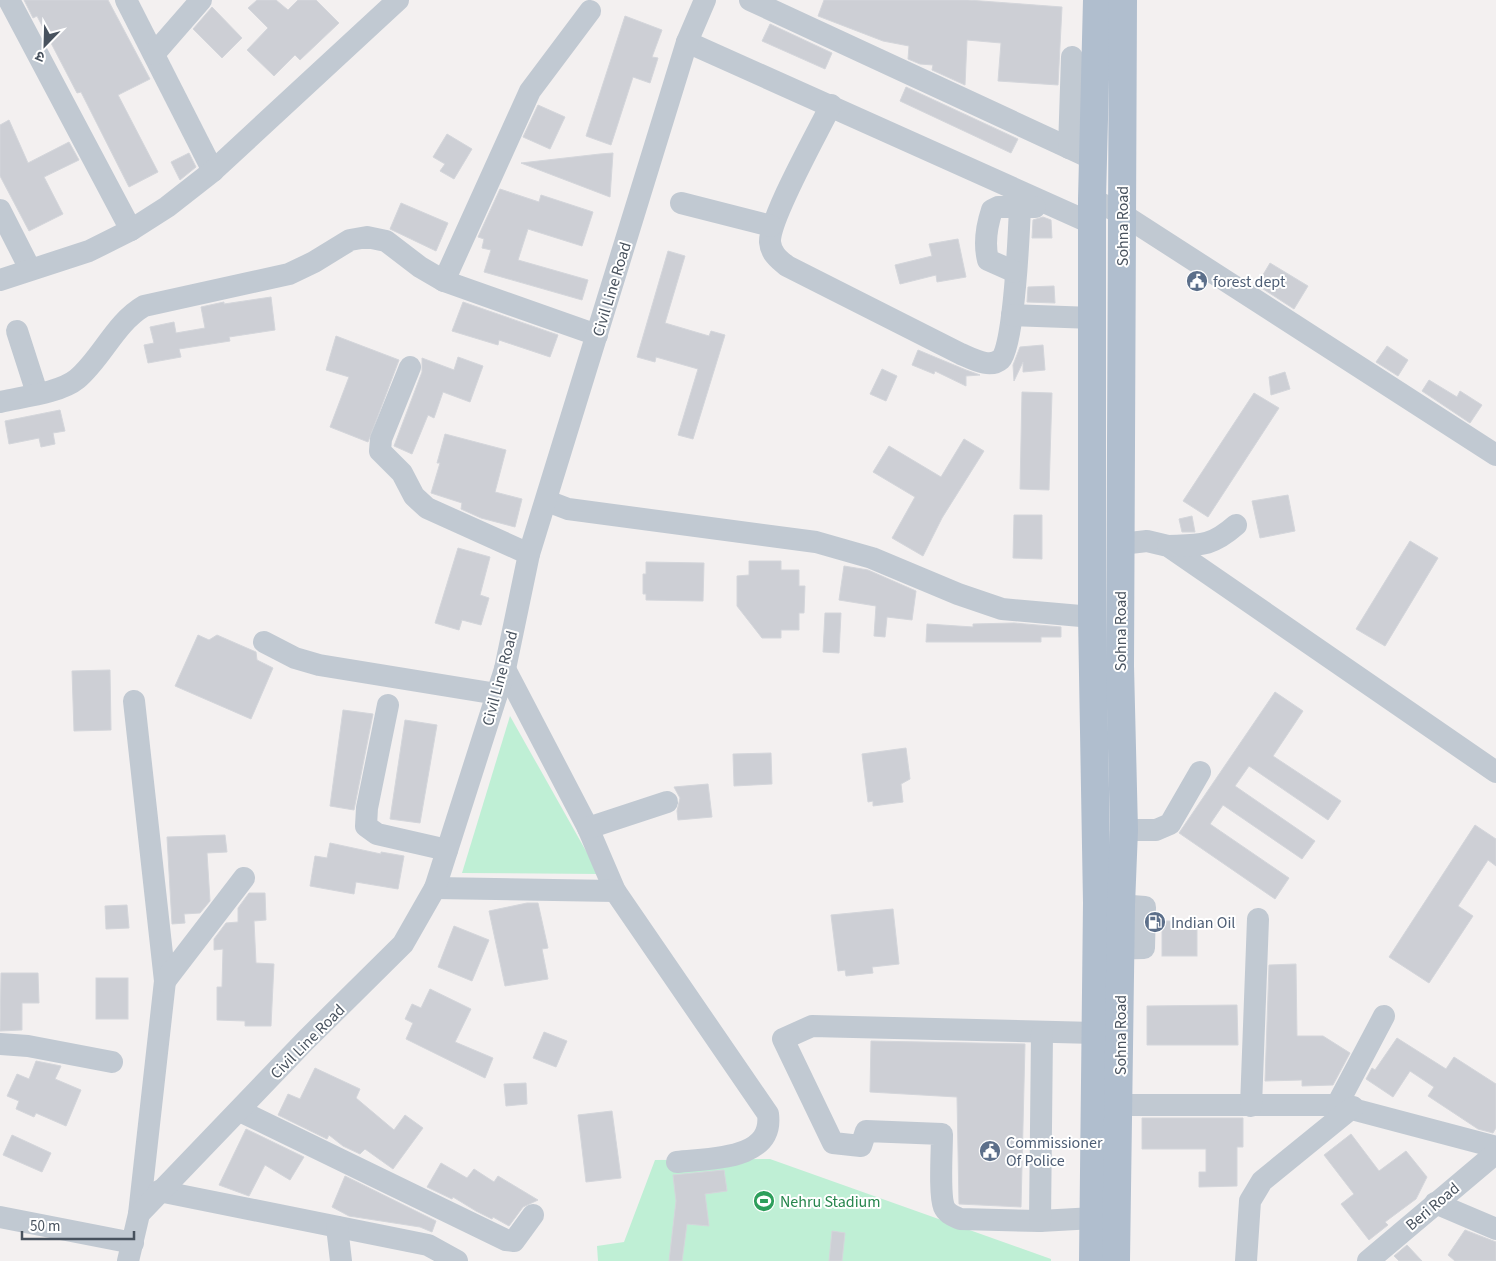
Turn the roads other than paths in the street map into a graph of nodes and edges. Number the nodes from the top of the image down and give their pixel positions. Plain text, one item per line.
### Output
1 (9, 0) edge
2 (126, 0) edge
3 (201, 0) edge
4 (397, 0) edge
5 (750, 0) edge
6 (1097, 0) edge
7 (1123, 0) edge
8 (703, 1) edge
9 (590, 11) dead end
10 (687, 42) junction
11 (154, 54) junction
12 (1072, 57) dead end
13 (831, 106) junction
14 (1081, 154) junction
15 (213, 172) junction
16 (682, 203) dead end
17 (1054, 207) junction
18 (1020, 208) junction
19 (0, 210) edge
20 (1092, 212) junction
21 (1122, 214) junction
22 (772, 226) junction
23 (131, 230) junction
24 (30, 269) junction
25 (1015, 272) junction
26 (0, 280) edge
27 (444, 281) junction
28 (1012, 316) junction
29 (1093, 318) junction
30 (17, 332) dead end
31 (596, 335) junction
32 (410, 367) dead end
33 (37, 393) junction
34 (0, 402) edge
35 (1496, 455) edge
36 (547, 501) junction
37 (1236, 525) dead end
38 (1121, 544) junction
39 (1168, 546) junction
40 (530, 554) junction
41 (1092, 617) junction
42 (264, 642) dead end
43 (505, 669) junction
44 (497, 694) junction
45 (134, 702) dead end
46 (388, 705) dead end
47 (1200, 772) dead end
48 (1496, 772) edge
49 (667, 802) dead end
50 (588, 828) junction
51 (1124, 830) junction
52 (447, 850) junction
53 (244, 878) dead end
54 (435, 888) junction
55 (615, 891) junction
56 (1109, 904) junction
57 (1258, 919) dead end
58 (1108, 949) junction
59 (165, 981) junction
60 (1384, 1016) dead end
61 (1042, 1033) junction
62 (1096, 1033) junction
63 (0, 1044) edge
64 (112, 1062) dead end
65 (1119, 1105) junction
66 (1251, 1106) junction
67 (1345, 1106) junction
68 (240, 1110) junction
69 (1496, 1147) edge
70 (1496, 1153) edge
71 (677, 1162) dead end
72 (159, 1191) junction
73 (1435, 1203) junction
74 (139, 1214) junction
75 (533, 1215) dead end
76 (0, 1216) edge
77 (1105, 1218) junction
78 (1040, 1221) junction
79 (337, 1227) junction
80 (1496, 1229) edge
81 (131, 1252) edge
82 (340, 1261) edge
83 (457, 1261) edge
84 (1093, 1261) edge
85 (1116, 1261) edge
86 (1246, 1261) edge
87 (1368, 1261) edge

1 - 23 street
2 - 11 street
3 - 11 street
4 - 15 street
5 - 14 street
6 - 14 main road, Sohna Road
7 - 21 main road, Sohna Road
8 - 10 street, Civil Line Road
9 - 27 street
10 - 13 street
10 - 31 street, Civil Line Road
11 - 15 street
12 - 14 street
13 - 17 street
13 - 22 street
14 - 20 main road, Sohna Road
15 - 23 street
16 - 22 street
17 - 18 street
17 - 20 street
18 - 25 street
18 - 25 street
19 - 24 street
20 - 21 street
20 - 29 main road, Sohna Road
21 - 35 street
21 - 38 main road, Sohna Road
22 - 28 street
23 - 24 street
24 - 26 street
25 - 28 street
27 - 31 street
27 - 33 street
28 - 29 street
29 - 41 main road, Sohna Road
30 - 33 street
31 - 36 street, Civil Line Road
32 - 40 street
33 - 34 street
36 - 40 street, Civil Line Road
36 - 41 street
37 - 39 street
38 - 39 street
38 - 51 main road, Sohna Road
39 - 48 street
40 - 43 street, Civil Line Road
41 - 56 main road, Sohna Road
42 - 44 street
43 - 44 street, Civil Line Road
43 - 50 street
44 - 52 street, Civil Line Road
45 - 59 street
46 - 52 street
47 - 51 street
49 - 50 street
50 - 55 street
51 - 56 main road, Sohna Road
52 - 54 street, Civil Line Road
53 - 59 street
54 - 55 street
54 - 68 street, Civil Line Road
55 - 71 street
56 - 58 main road, Sohna Road
56 - 58 street
57 - 66 street
58 - 62 main road, Sohna Road
58 - 65 main road, Sohna Road
59 - 74 street
60 - 67 street
61 - 62 street
61 - 78 street
61 - 78 street
62 - 77 main road, Sohna Road
63 - 64 street
65 - 66 street
65 - 77 main road, Sohna Road
66 - 67 street
67 - 69 street
67 - 86 street
68 - 72 street, Civil Line Road
68 - 75 street
70 - 73 street, Beri Road
72 - 74 street, Civil Line Road
72 - 79 street
73 - 80 street
73 - 87 street, Beri Road
74 - 81 street, Civil Line Road
76 - 81 street
77 - 78 street
77 - 84 main road, Sohna Road
77 - 85 main road, Sohna Road
79 - 82 street
79 - 83 street

